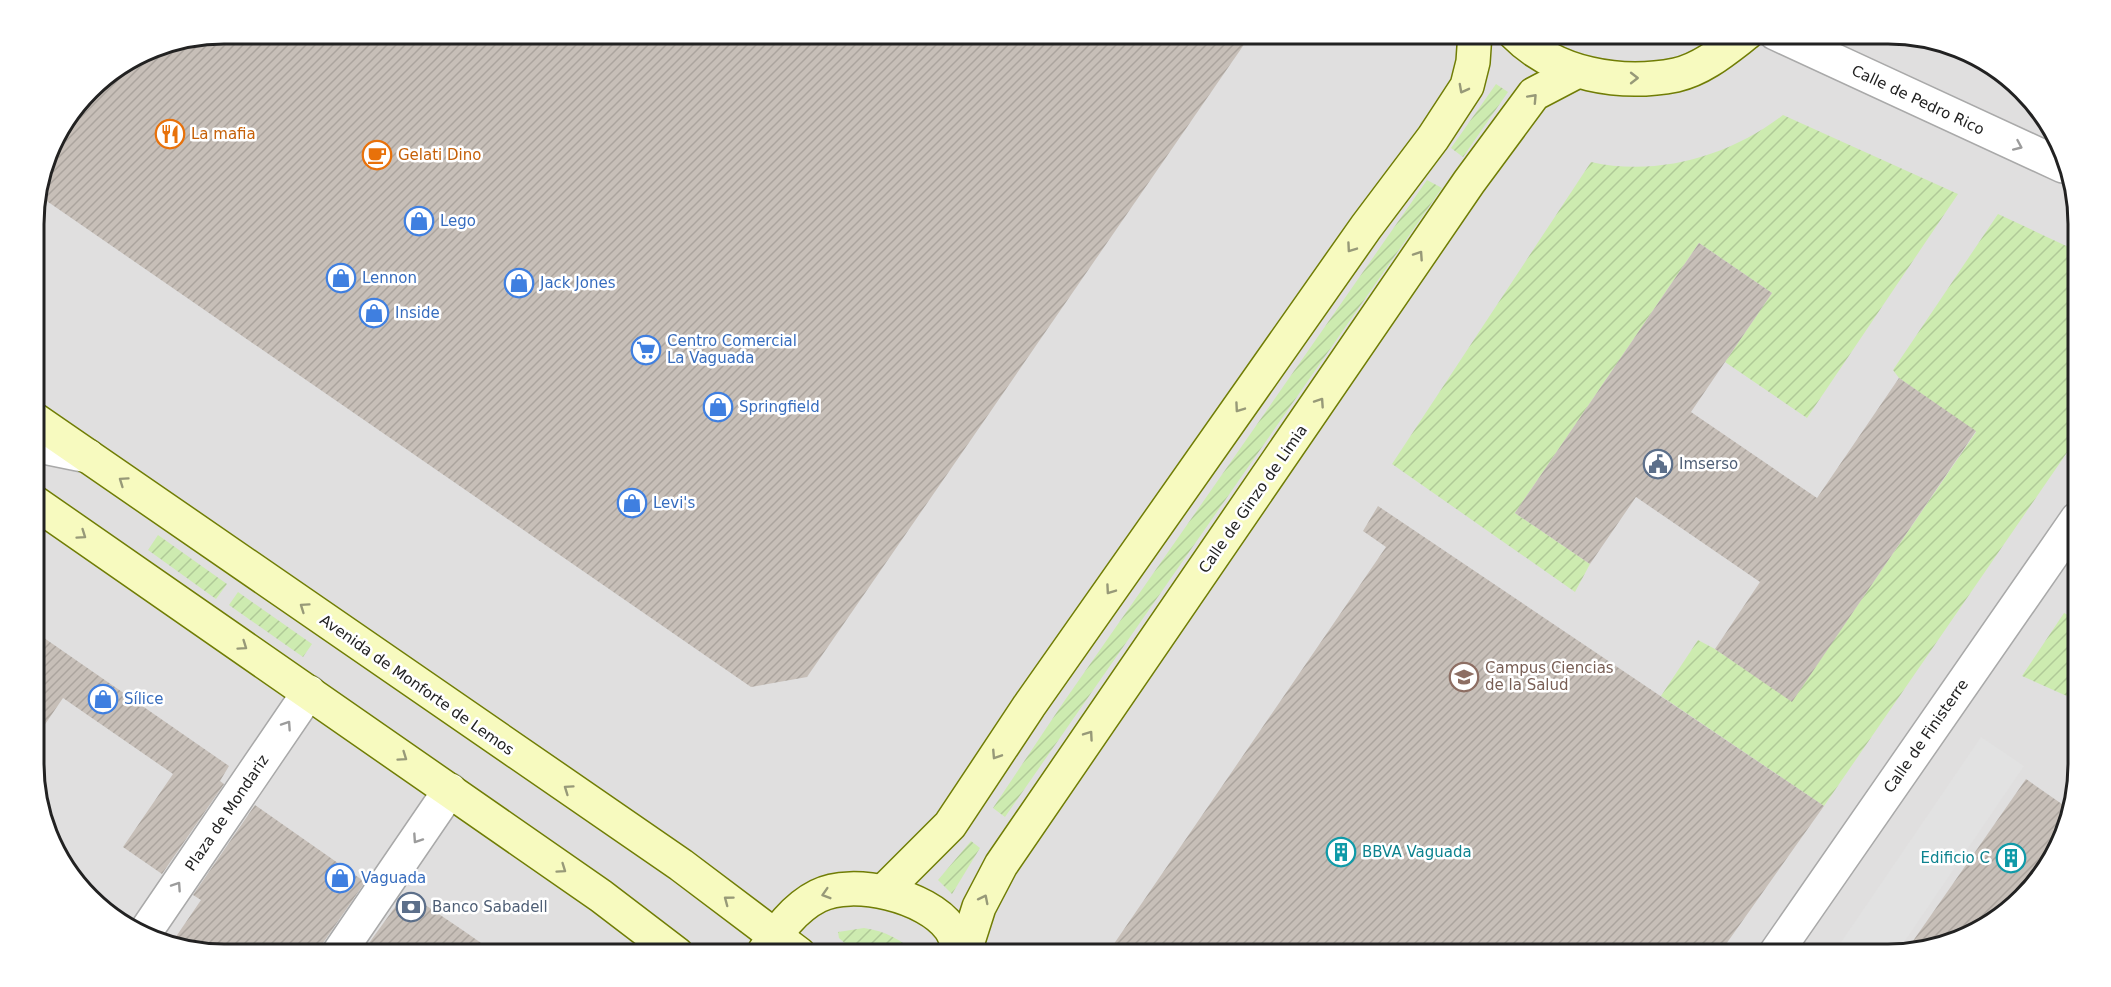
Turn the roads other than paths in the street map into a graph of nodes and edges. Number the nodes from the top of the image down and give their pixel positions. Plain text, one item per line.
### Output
1 (1474, 43) edge
2 (1527, 43) edge
3 (1734, 43) edge
4 (1797, 43) edge
5 (1576, 72) junction
6 (2057, 163) edge
7 (44, 426) edge
8 (44, 447) edge
9 (88, 456) junction
10 (44, 509) edge
11 (2068, 549) edge
12 (309, 692) junction
13 (450, 790) junction
14 (884, 891) junction
15 (149, 927) edge
16 (1783, 943) edge
17 (345, 944) edge
18 (664, 944) edge
19 (774, 944) edge
20 (781, 944) edge
21 (958, 944) edge
22 (967, 944) edge

1 -> 14 main road
2 - 5 main road
5 -> 3 main road
4 -> 6 street, Calle de Pedro Rico
22 -> 5 main road, Calle de Ginzo de Limia
7 - 9 main road, Avenida de Monforte de Lemos
8 - 9 street
19 -> 9 main road, Avenida de Monforte de Lemos
10 -> 12 main road
11 - 16 street, Calle de Finisterre
12 -> 13 main road
15 -> 12 street, Plaza de Mondariz
13 -> 17 street
13 -> 18 main road
14 -> 20 main road, Calle de Ginzo de Limia
14 - 21 main road, Calle de Ginzo de Limia

